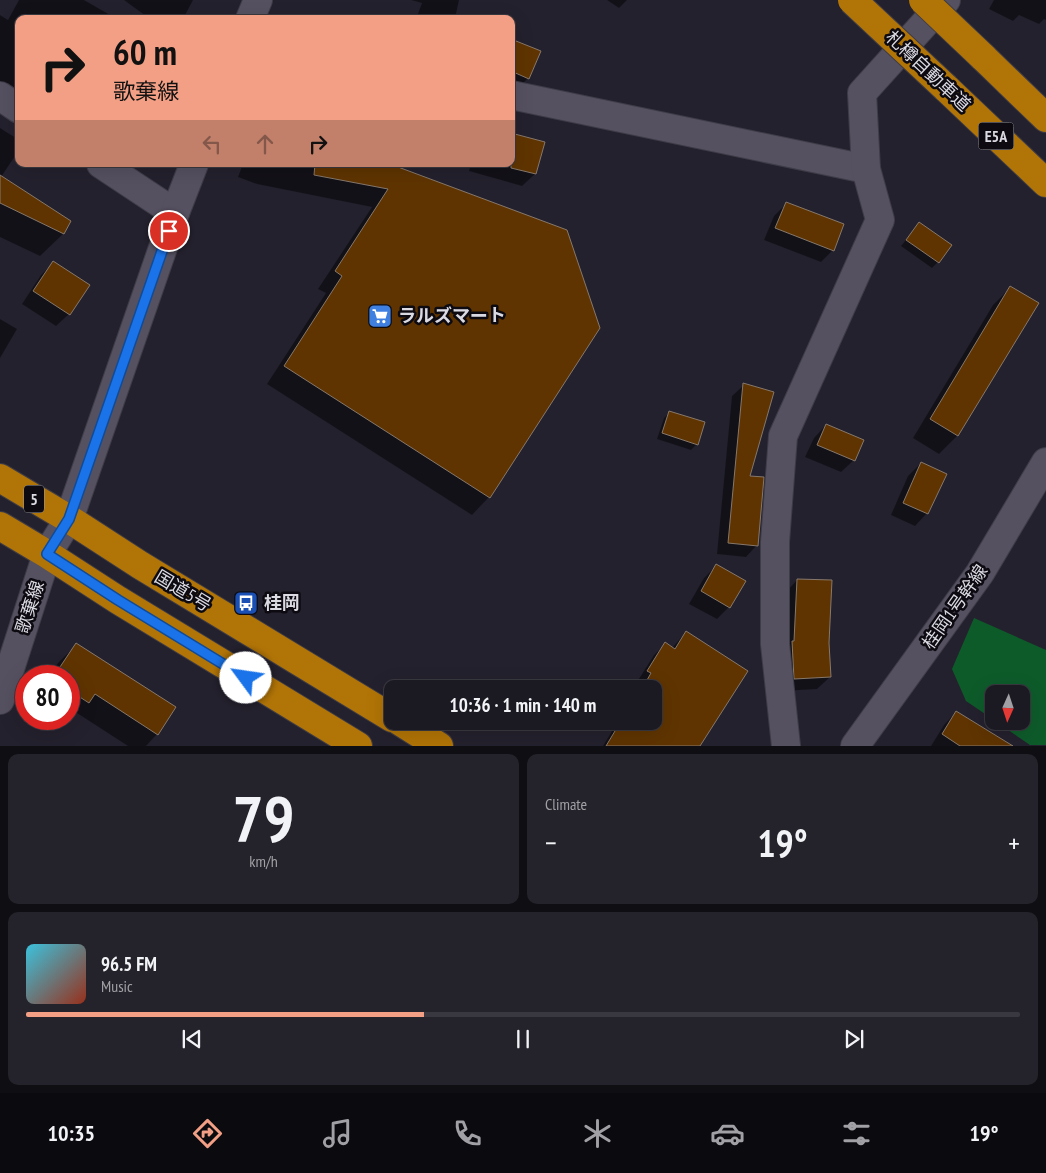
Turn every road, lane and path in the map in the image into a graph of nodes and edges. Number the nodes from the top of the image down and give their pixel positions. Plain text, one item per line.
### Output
1 (258, 0) edge
2 (852, 0) edge
3 (923, 0) edge
4 (946, 0) edge
5 (252, 15) edge
6 (0, 96) edge
7 (515, 96) edge
8 (15, 105) edge
9 (1046, 118) edge
10 (106, 167) edge
11 (193, 167) edge
12 (866, 169) junction
13 (1046, 184) edge
14 (175, 213) junction
15 (1046, 462) edge
16 (0, 478) edge
17 (69, 519) junction
18 (0, 526) edge
19 (47, 554) junction
20 (0, 700) edge
21 (384, 713) edge
22 (413, 730) edge
23 (358, 746) edge
24 (439, 746) edge
25 (786, 746) edge
26 (855, 746) edge

1 - 5 street
2 - 13 highway, 札樽自動車道 / E5A, bridge
3 - 9 highway, E5A, bridge
4 - 12 street
6 - 8 street
7 - 12 street
10 - 14 street
11 - 14 street, 歌棄線
12 - 25 street
14 - 17 street, 歌棄線
15 - 26 street, 桂岡1号幹線
16 - 17 highway, 国道5号 / 5
17 - 19 street, 歌棄線
17 - 21 highway, 国道5号 / 5
18 - 19 highway, 5
19 - 20 street, 歌棄線
19 - 23 highway, 5
22 - 24 highway

